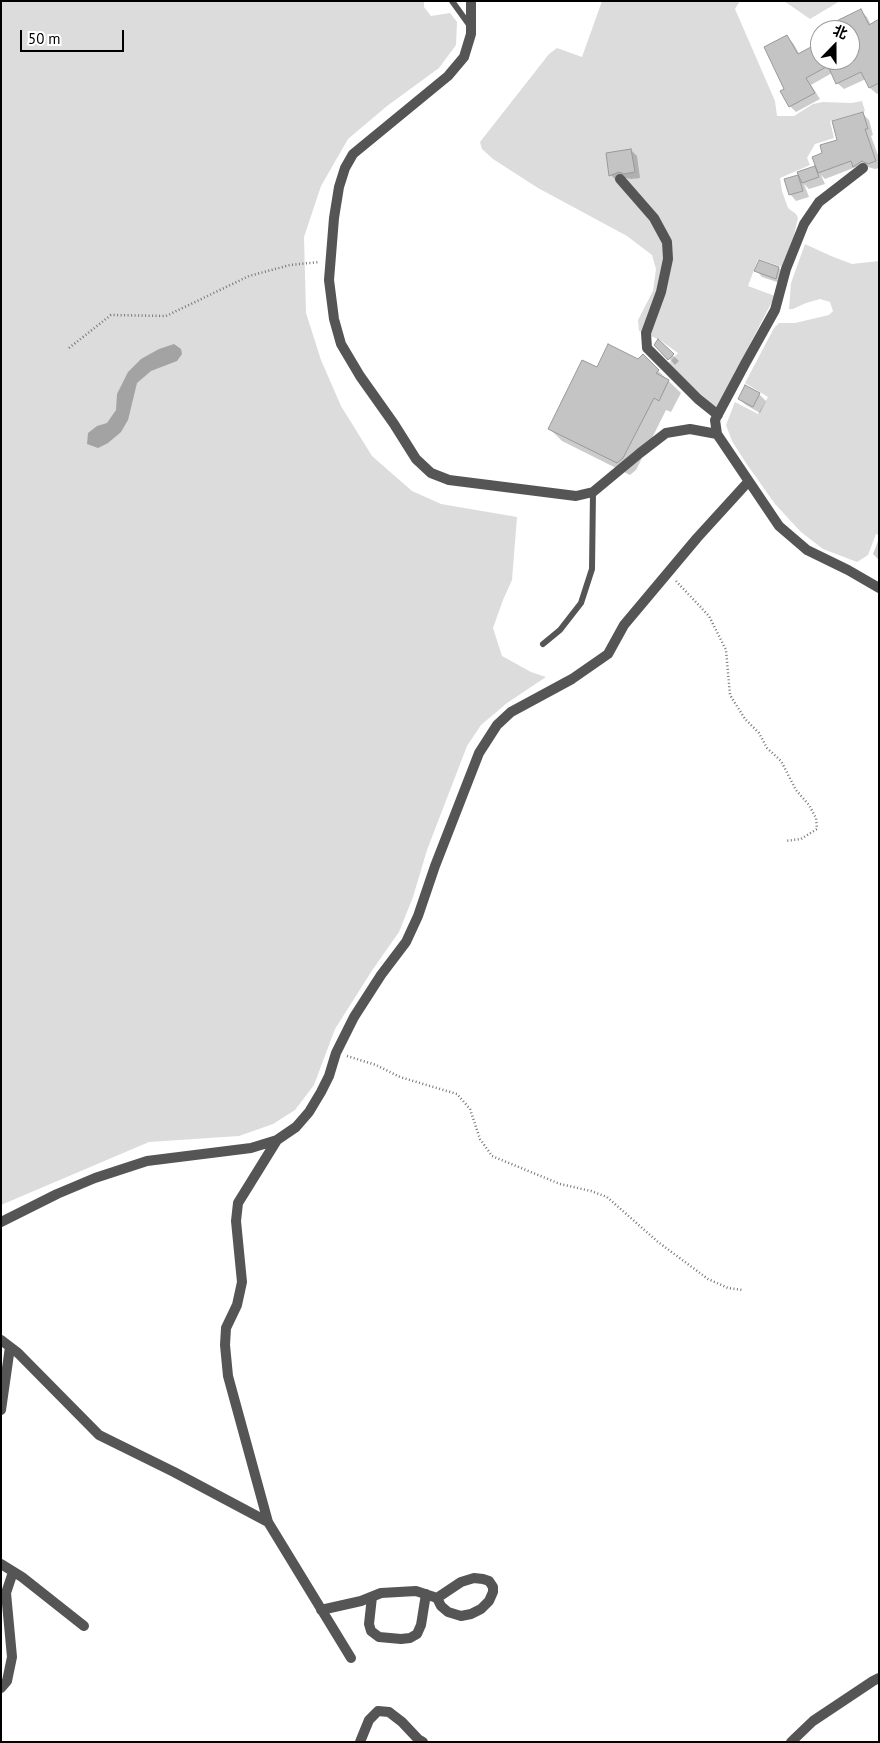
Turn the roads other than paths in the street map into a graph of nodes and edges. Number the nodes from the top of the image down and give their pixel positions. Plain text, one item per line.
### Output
1 (452, 1) edge
2 (471, 1) edge
3 (471, 27) junction
4 (863, 168) dead end
5 (620, 180) dead end
6 (718, 415) junction
7 (717, 434) junction
8 (748, 482) junction
9 (593, 492) junction
10 (879, 588) edge
11 (543, 644) dead end
12 (277, 1140) junction
13 (1, 1222) edge
14 (1, 1340) edge
15 (10, 1347) junction
16 (1, 1410) edge
17 (268, 1522) junction
18 (1, 1564) edge
19 (13, 1572) junction
20 (426, 1594) junction
21 (372, 1597) junction
22 (437, 1598) junction
23 (321, 1610) junction
24 (84, 1626) dead end
25 (351, 1658) dead end
26 (879, 1678) edge
27 (1, 1688) edge
28 (360, 1742) edge
29 (423, 1742) edge
30 (791, 1742) edge

1 - 3 lane
2 - 3 street
3 - 9 street
4 - 6 street
5 - 6 street
6 - 7 street
7 - 8 street
7 - 9 street
8 - 10 street
8 - 12 street
9 - 11 lane
12 - 13 street
12 - 17 street
14 - 15 street
15 - 16 street
15 - 17 street
17 - 23 street
18 - 19 street
19 - 24 street
19 - 27 street
20 - 21 street
20 - 21 street
20 - 22 street
21 - 23 street
22 - 22 street
23 - 25 street
26 - 30 street
28 - 29 street

